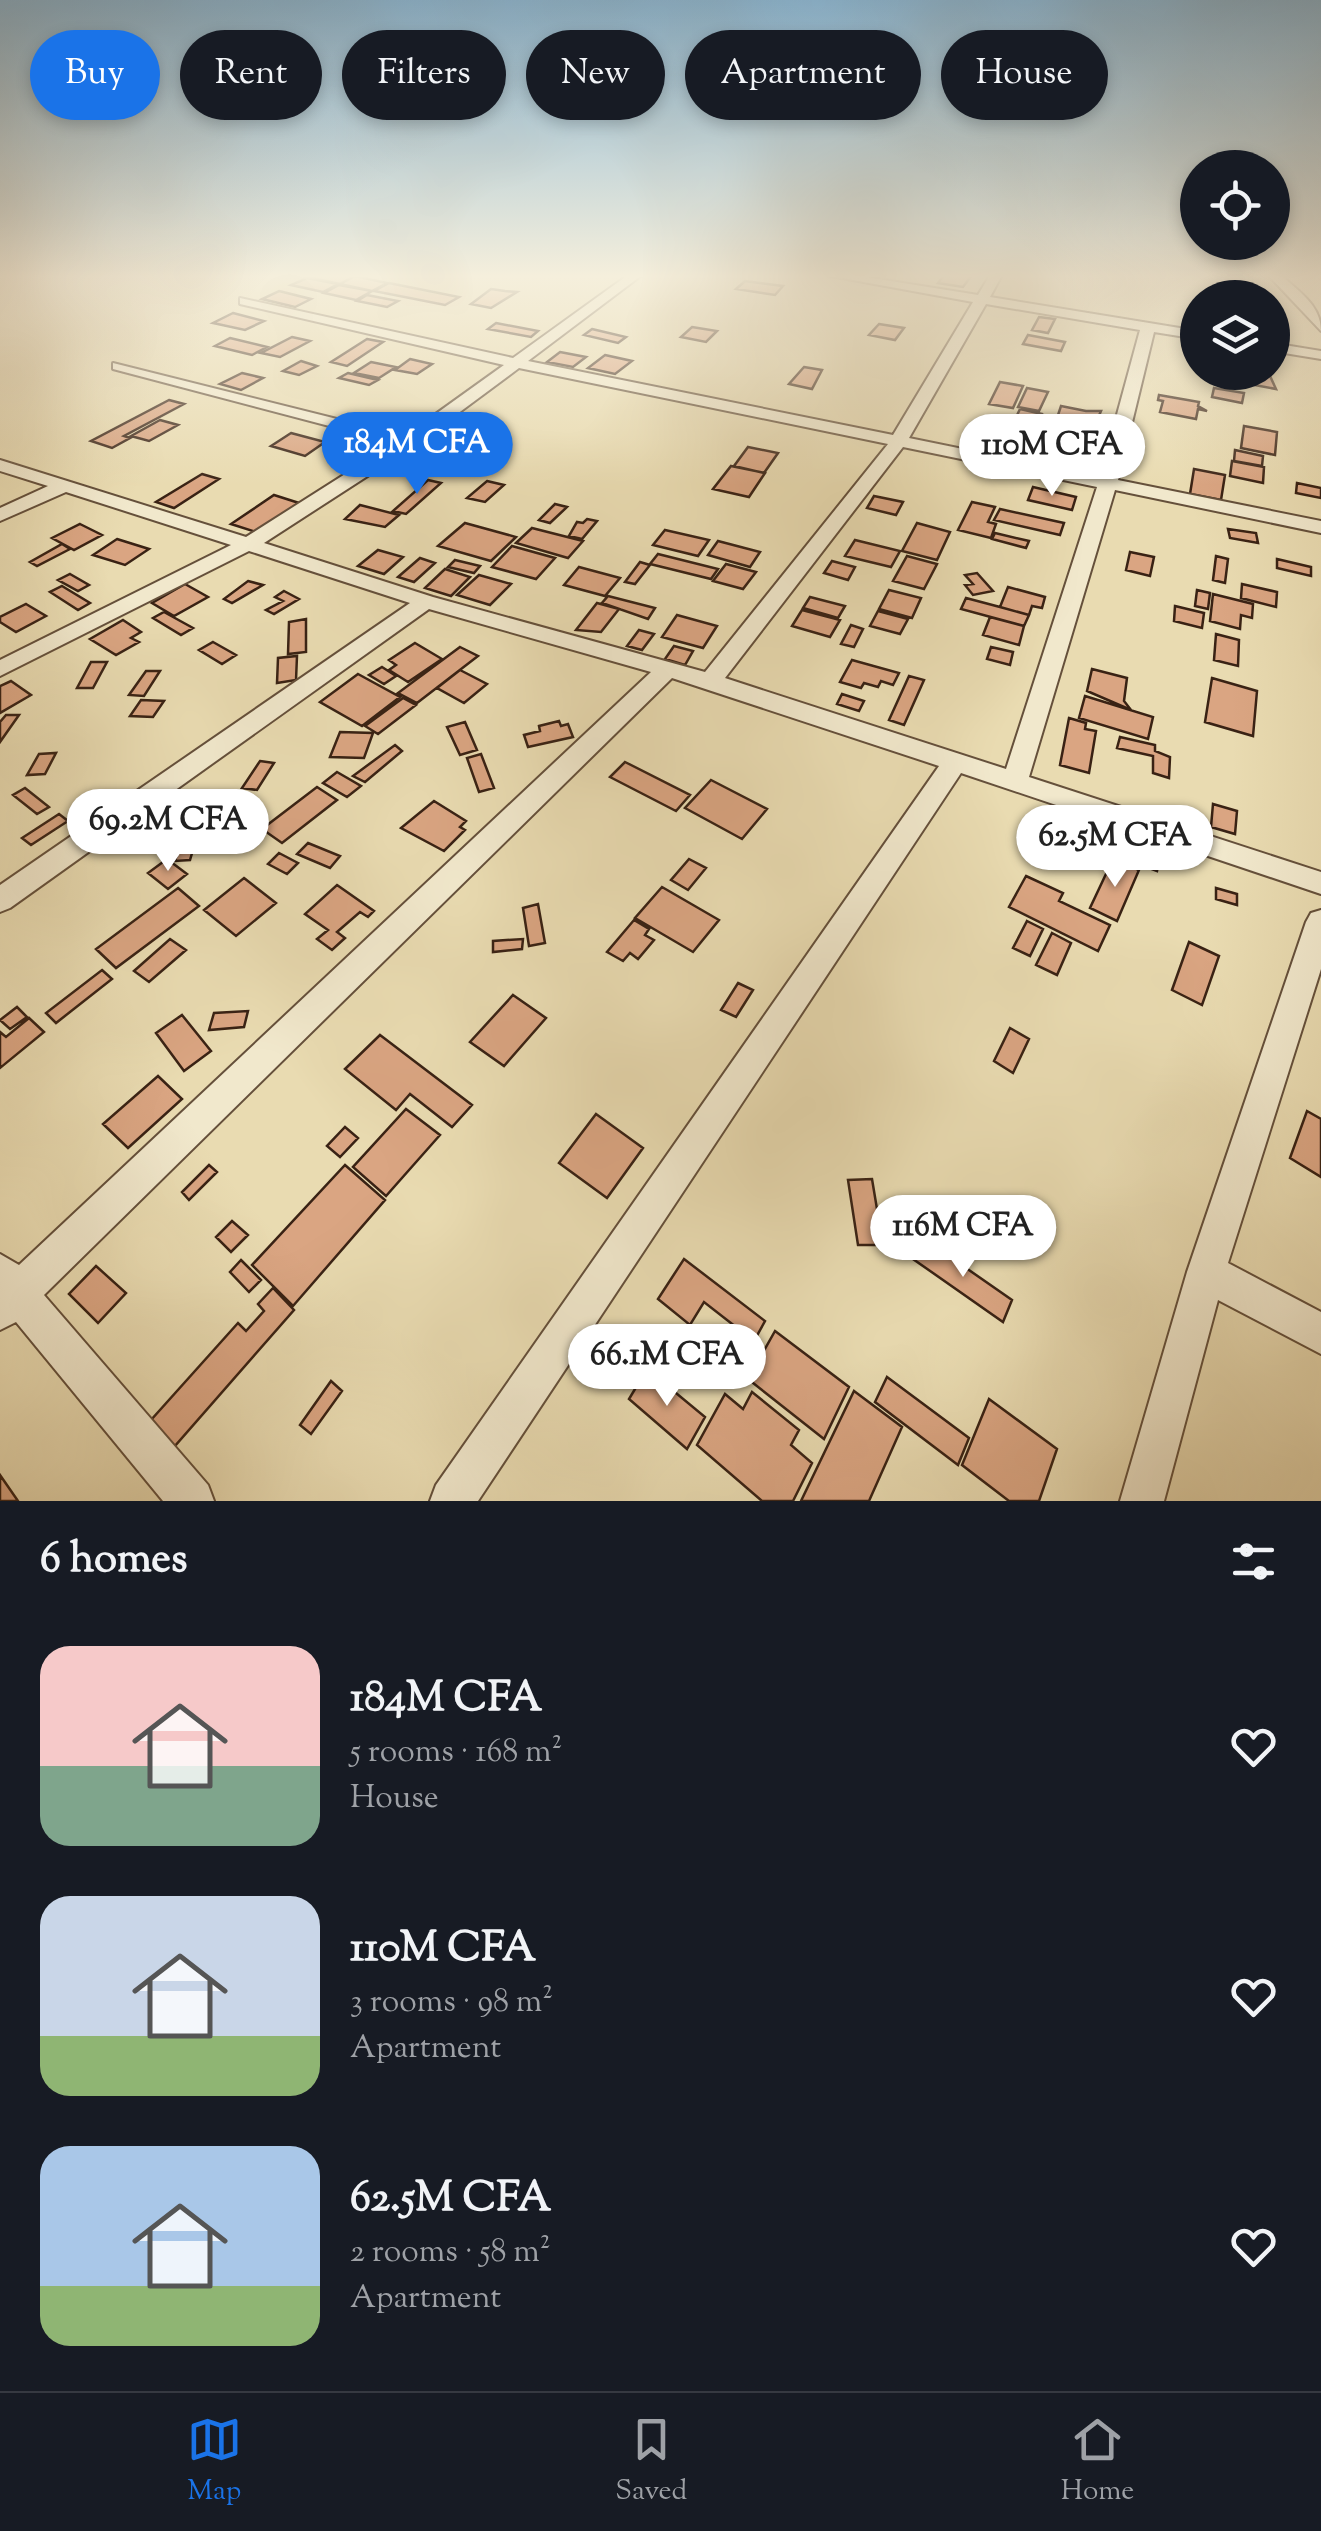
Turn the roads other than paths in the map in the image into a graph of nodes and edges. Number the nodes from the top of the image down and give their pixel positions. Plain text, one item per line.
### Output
1 (439, 345) edge
2 (541, 345) edge
3 (954, 345) edge
4 (1143, 345) edge
5 (1290, 351) edge
6 (1321, 356) edge
7 (517, 363) junction
8 (118, 366) dead end
9 (408, 442) junction
10 (897, 442) junction
11 (0, 465) edge
12 (1108, 482) junction
13 (64, 486) junction
14 (0, 514) edge
15 (1321, 528) edge
16 (252, 542) junction
17 (426, 601) junction
18 (0, 669) edge
19 (667, 670) junction
20 (710, 681) junction
21 (955, 762) junction
22 (1014, 782) junction
23 (1321, 883) edge
24 (0, 900) edge
25 (1321, 922) edge
26 (1206, 1272) junction
27 (6, 1292) edge
28 (1321, 1334) edge
29 (192, 1501) edge
30 (452, 1501) edge
31 (1142, 1501) edge

1 - 7 street
2 - 7 street
3 - 10 street
4 - 12 street
5 - 6 street
7 - 9 street
7 - 10 street
8 - 9 street
9 - 16 street
10 - 12 street
10 - 20 street
11 - 13 street
12 - 15 street
12 - 22 street
13 - 14 street
13 - 16 street
16 - 17 street
16 - 18 street
17 - 19 street
17 - 24 street
19 - 20 street
19 - 27 street
20 - 21 street
21 - 22 street
21 - 30 street
22 - 23 street
25 - 26 street
26 - 28 street
26 - 31 street
27 - 29 street

